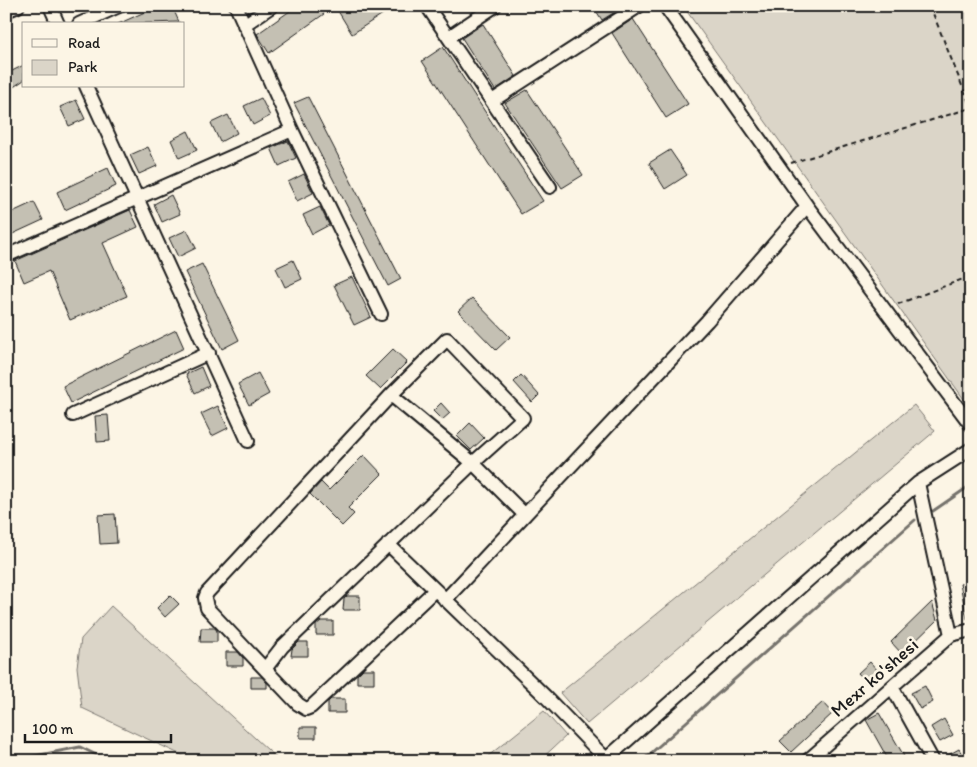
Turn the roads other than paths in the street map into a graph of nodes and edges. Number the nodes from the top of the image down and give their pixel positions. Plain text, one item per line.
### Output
1 (18, 6) edge
2 (50, 6) edge
3 (119, 6) edge
4 (236, 6) edge
5 (272, 6) edge
6 (427, 6) edge
7 (495, 6) edge
8 (639, 6) edge
9 (664, 6) edge
10 (6, 11) edge
11 (57, 22) edge
12 (83, 22) edge
13 (244, 25) junction
14 (449, 37) junction
15 (87, 88) edge
16 (492, 101) junction
17 (292, 130) junction
18 (550, 187) dead end
19 (136, 199) junction
20 (807, 206) junction
21 (6, 256) edge
22 (381, 314) dead end
23 (209, 353) junction
24 (391, 394) junction
25 (73, 415) dead end
26 (971, 426) edge
27 (248, 441) dead end
28 (971, 449) edge
29 (473, 463) junction
30 (918, 483) junction
31 (525, 516) junction
32 (388, 544) junction
33 (435, 590) junction
34 (445, 600) junction
35 (971, 630) edge
36 (951, 635) junction
37 (265, 669) junction
38 (892, 687) junction
39 (605, 760) edge
40 (806, 761) edge
41 (933, 761) edge

1 - 10 street
2 - 11 street
3 - 12 street
4 - 13 street
5 - 13 street
6 - 14 street
7 - 14 street
8 - 16 street
9 - 20 street
13 - 17 street
14 - 16 street
15 - 19 street
16 - 18 street
17 - 19 street
17 - 22 street
19 - 21 street
19 - 23 street
20 - 26 street
20 - 31 street
23 - 25 street
23 - 27 street
24 - 29 street
24 - 29 street
24 - 37 street
28 - 30 street
29 - 31 street
29 - 32 street
30 - 36 street
30 - 39 street
31 - 34 street
32 - 33 street
32 - 37 street
33 - 34 street
33 - 37 street
34 - 39 street
35 - 36 street, Mexr ko'shesi
36 - 38 street, Mexr ko'shesi
38 - 40 street, Mexr ko'shesi
38 - 41 street

